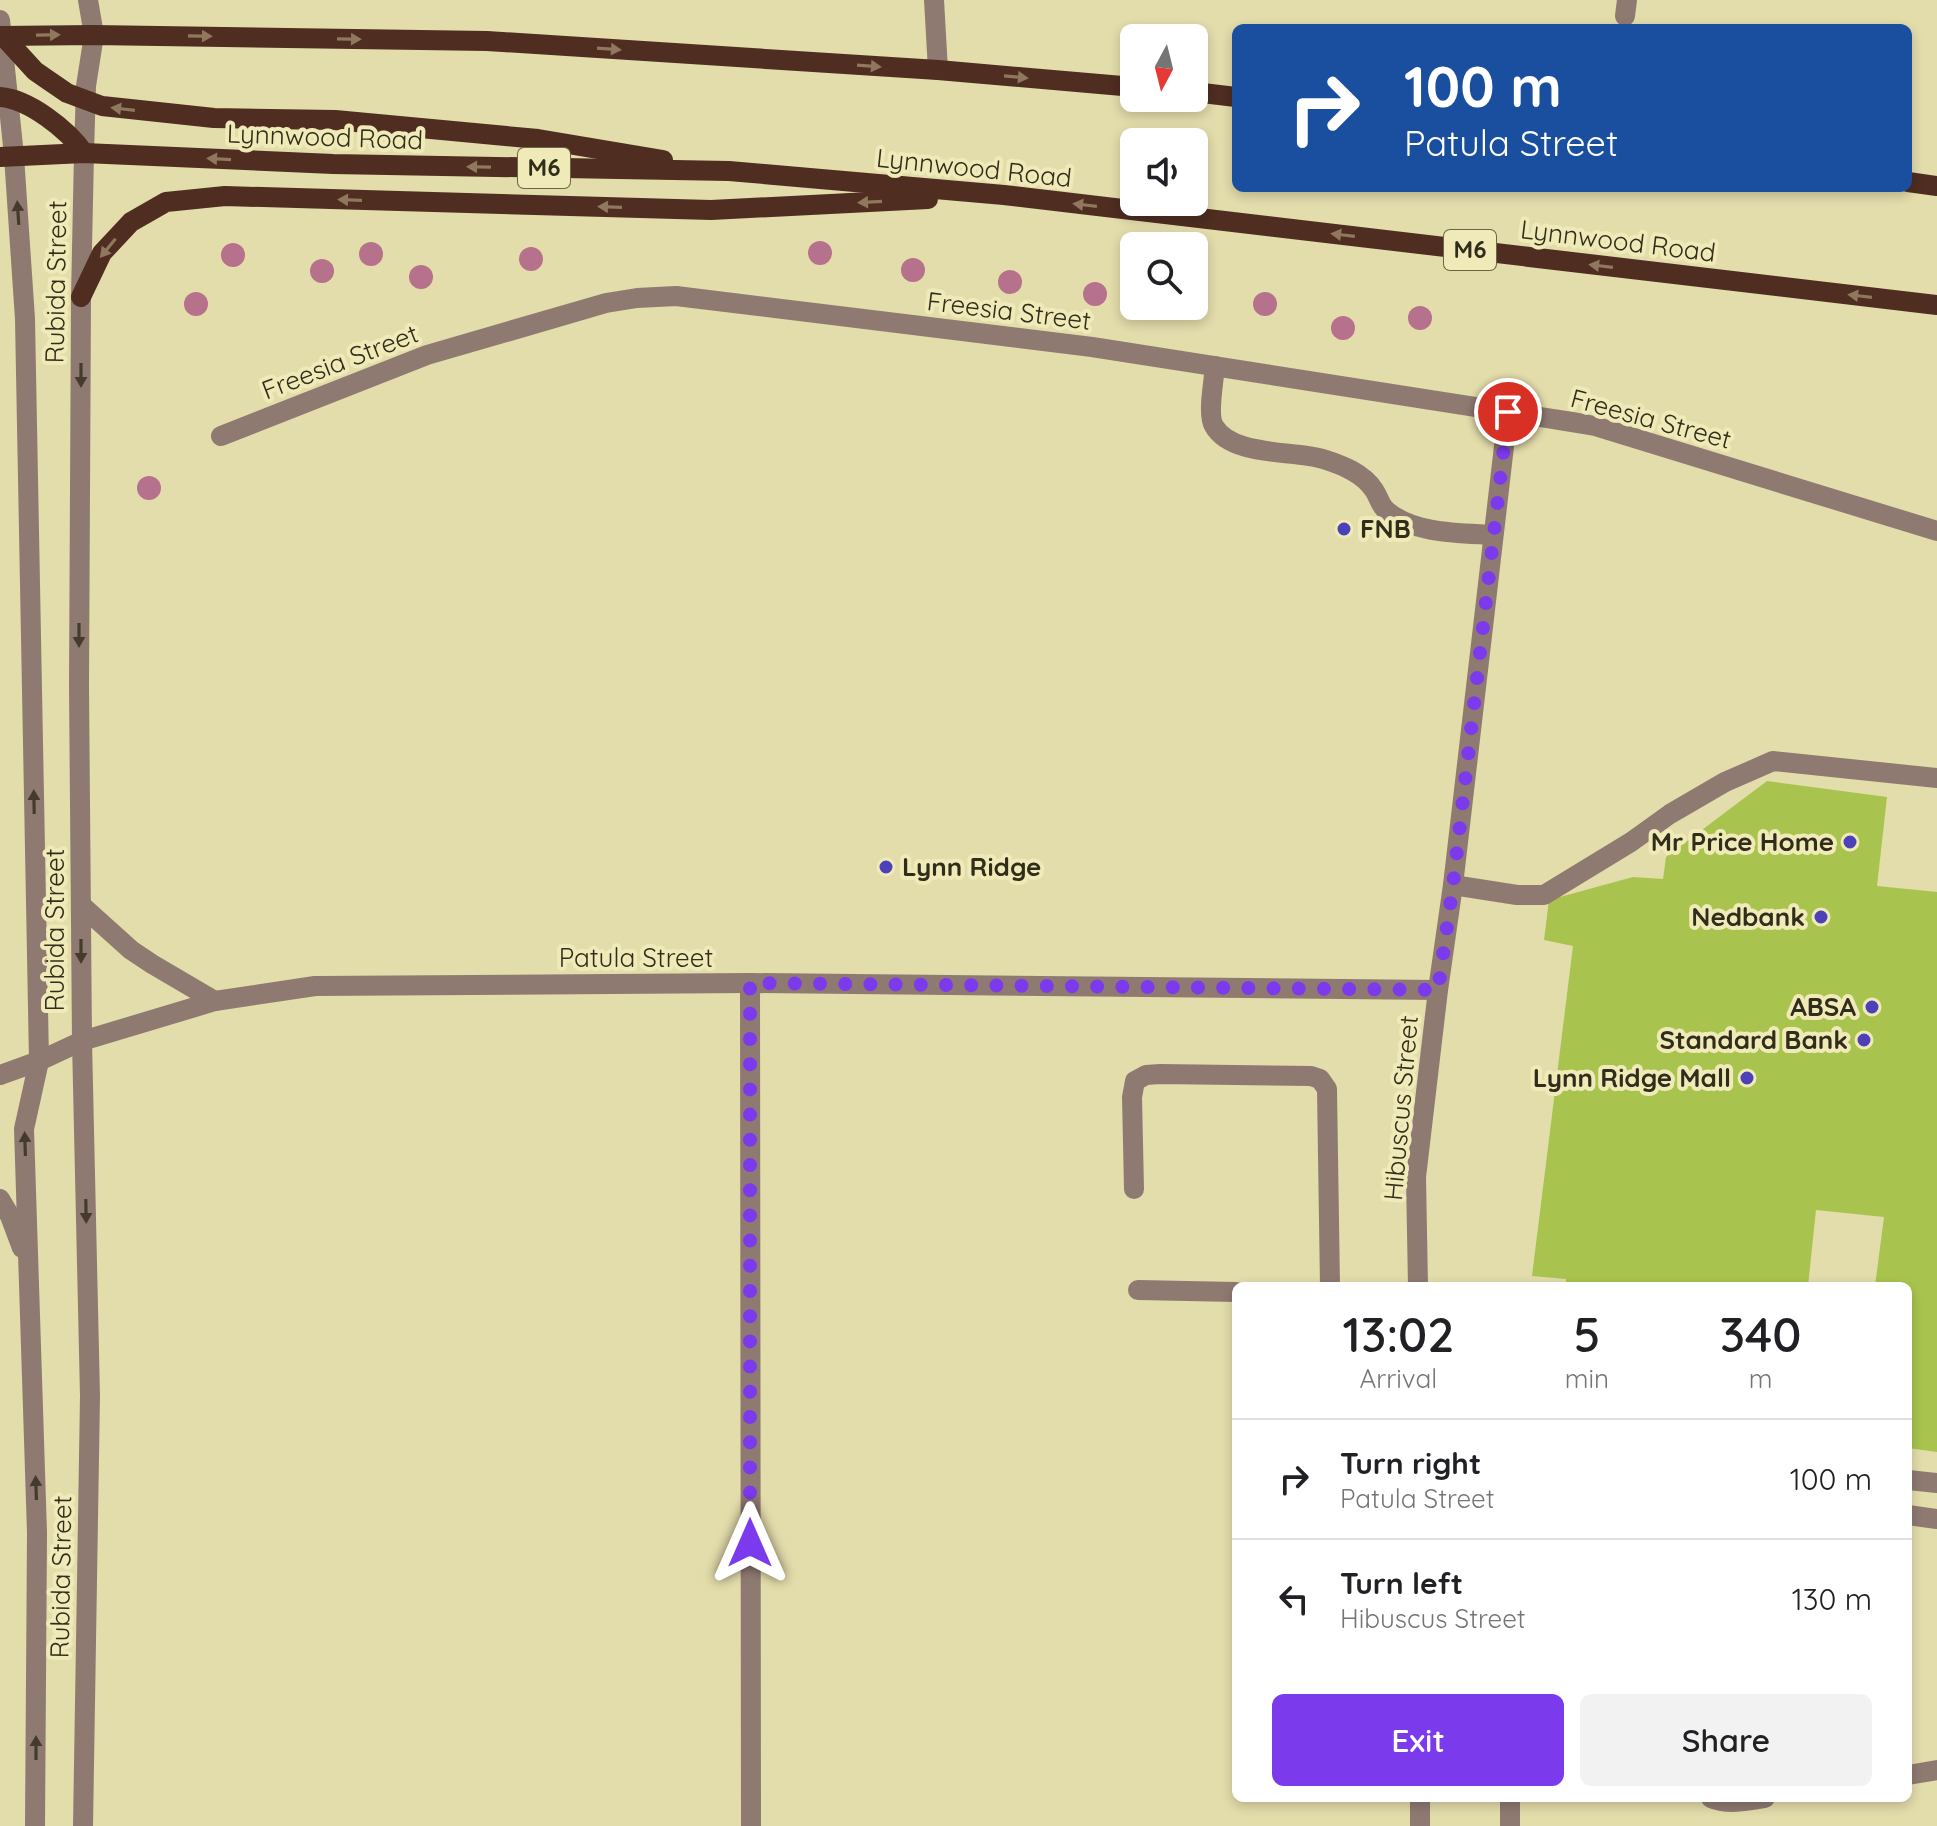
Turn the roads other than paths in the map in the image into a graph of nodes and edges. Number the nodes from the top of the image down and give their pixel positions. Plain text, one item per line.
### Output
1 (88, 0) edge
2 (934, 0) edge
3 (1, 31) edge
4 (94, 35) junction
5 (938, 70) junction
6 (1120, 86) edge
7 (1208, 94) edge
8 (4, 97) edge
9 (1232, 97) edge
10 (86, 101) junction
11 (84, 153) junction
12 (7, 156) edge
13 (729, 171) junction
14 (1912, 183) edge
15 (1937, 186) edge
16 (1004, 195) junction
17 (81, 297) junction
18 (1937, 305) edge
19 (1215, 366) junction
20 (1508, 412) junction
21 (221, 436) dead end
22 (1937, 531) edge
23 (1493, 535) junction
24 (1937, 778) edge
25 (1453, 885) junction
26 (81, 905) junction
27 (750, 983) junction
28 (1438, 990) junction
29 (215, 1001) junction
30 (82, 1041) junction
31 (39, 1061) junction
32 (0, 1075) edge
33 (1134, 1189) dead end
34 (0, 1199) edge
35 (29, 1267) junction
36 (1330, 1282) edge
37 (1418, 1282) edge
38 (1138, 1290) dead end
39 (1232, 1292) edge
40 (1912, 1480) edge
41 (1937, 1483) edge
42 (1912, 1516) edge
43 (1937, 1519) edge
44 (1937, 1770) edge
45 (1912, 1774) edge
46 (1420, 1802) edge
47 (1510, 1802) edge
48 (35, 1826) edge
49 (83, 1826) edge
50 (751, 1826) edge
51 (1420, 1826) edge
52 (1510, 1826) edge

1 - 4 street, Rubida Street
2 - 5 street
3 -> 4 main road
3 - 8 street, Rubida Street
3 - 10 main road
4 -> 5 main road
4 - 10 street, Rubida Street
5 -> 6 main road
7 - 9 main road
8 - 11 main road
8 - 12 street, Rubida Street
10 - 11 street, Rubida Street
13 -> 10 main road
11 - 12 main road, Lynnwood Road / M6
13 -> 11 main road, Lynnwood Road / M6
11 - 17 street, Rubida Street
31 -> 12 street, Rubida Street
13 - 16 main road, Lynnwood Road / M6
14 - 15 main road
16 -> 17 main road
18 -> 16 main road, Lynnwood Road / M6
17 -> 26 street, Rubida Street
19 - 20 street, Freesia Street
19 - 21 street, Freesia Street
19 - 23 street
20 - 22 street, Freesia Street
20 - 23 street, Hibuscus Street
23 - 25 street, Hibuscus Street
24 - 25 street
25 - 28 street, Hibuscus Street
26 - 29 street
26 -> 30 street, Rubida Street
27 - 28 street, Patula Street
27 - 29 street, Patula Street
27 - 50 street
28 - 37 street, Hibuscus Street
29 - 30 street, Patula Street
30 - 31 street, Patula Street
30 -> 49 street, Rubida Street
31 - 32 street, Patula Street
35 -> 31 street, Rubida Street
33 - 36 street
34 - 35 street
48 -> 35 street, Rubida Street
38 - 39 street
40 - 41 street
42 - 43 street
44 - 45 street
46 - 51 street
47 - 52 street

